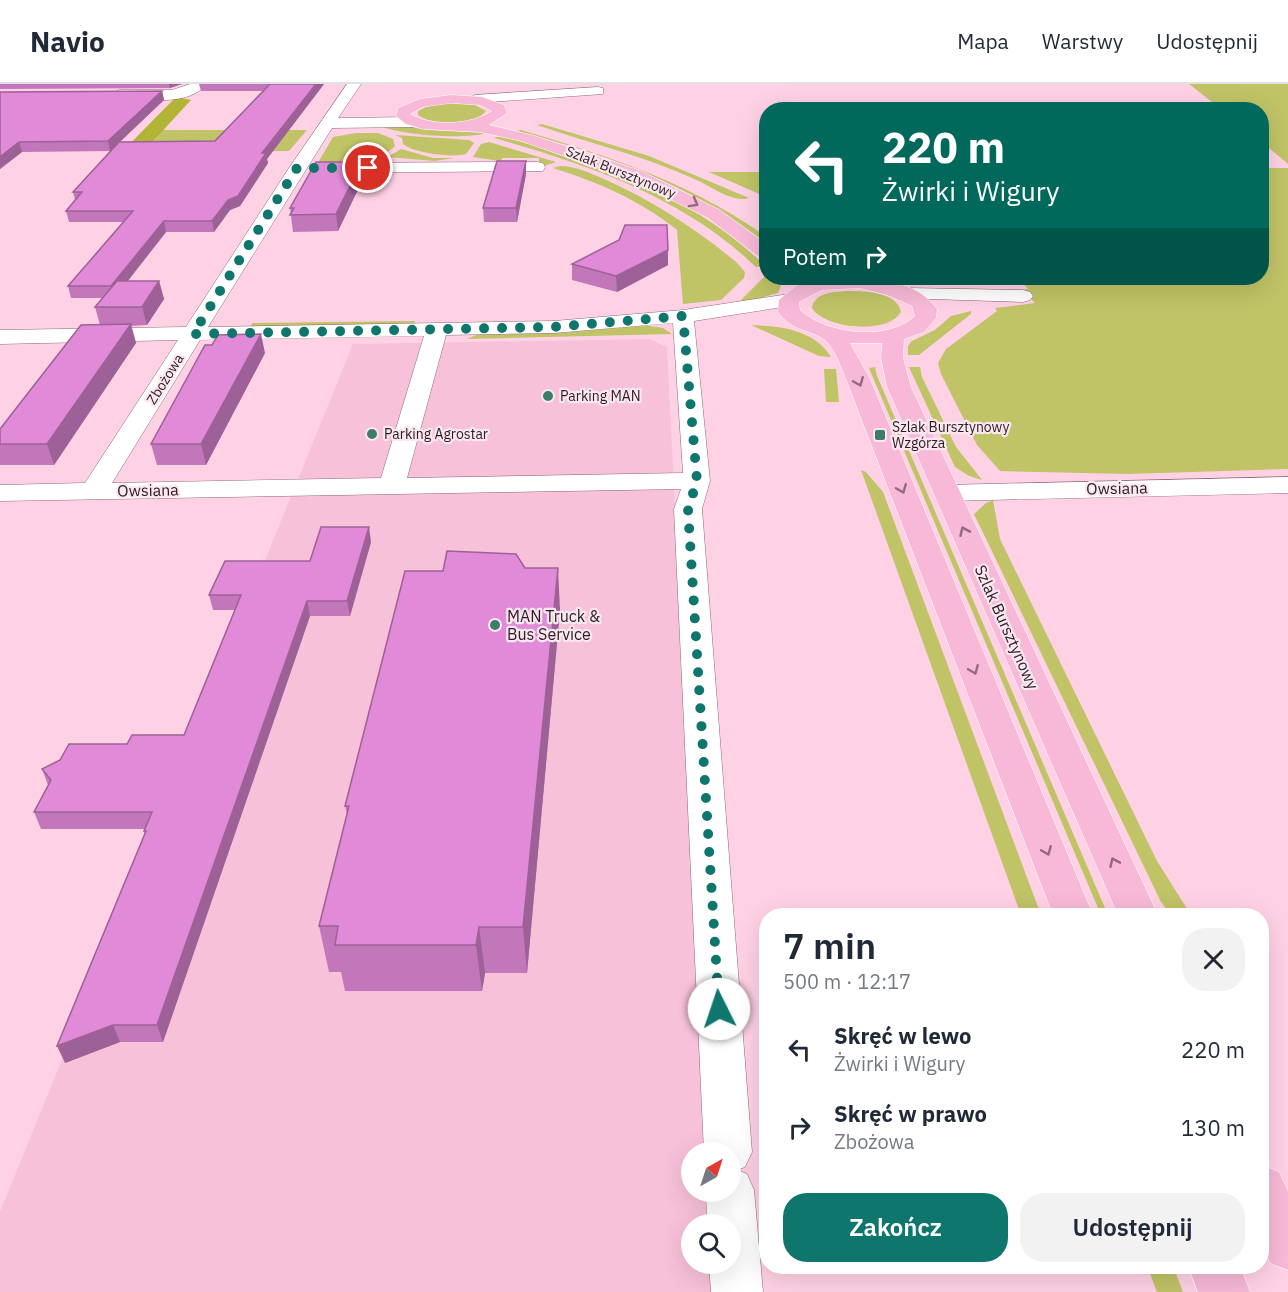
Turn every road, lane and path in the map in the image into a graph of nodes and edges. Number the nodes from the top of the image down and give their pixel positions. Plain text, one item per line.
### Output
1 (200, 84) edge
2 (354, 84) edge
3 (421, 88) dead end
4 (598, 91) dead end
5 (473, 92) edge
6 (103, 94) edge
7 (550, 94) junction
8 (451, 99) junction
9 (408, 108) junction
10 (499, 113) junction
11 (330, 121) junction
12 (460, 126) junction
13 (537, 167) dead end
14 (295, 171) junction
15 (729, 204) dead end
16 (759, 248) edge
17 (818, 285) edge
18 (871, 285) edge
19 (792, 291) edge
20 (907, 294) junction
21 (926, 314) junction
22 (800, 322) junction
23 (684, 326) junction
24 (437, 330) junction
25 (193, 334) junction
26 (831, 334) junction
27 (893, 335) junction
28 (0, 337) edge
29 (697, 481) junction
30 (1288, 484) edge
31 (392, 485) junction
32 (94, 491) junction
33 (0, 493) edge
34 (947, 493) junction
35 (1070, 908) edge
36 (1135, 908) edge
37 (727, 1142) edge
38 (731, 1202) edge
39 (1269, 1204) edge
40 (1288, 1246) edge
41 (1217, 1274) edge
42 (737, 1292) edge
43 (1224, 1292) edge

1 - 6 street
2 - 11 street, Zbożowa
3 - 8 main road
4 - 7 street
5 - 7 street
5 - 8 main road
5 - 10 main road, Szlak Bursztynowy
7 - 10 street
8 - 9 main road
9 - 11 street
9 - 12 main road
10 - 12 main road
10 - 15 main road, Szlak Bursztynowy
11 - 14 street, Zbożowa
12 -> 16 main road, Szlak Bursztynowy
13 - 14 street
14 - 25 street, Zbożowa
17 - 19 main road
18 - 20 main road
19 - 22 main road
19 - 23 street
20 - 21 main road
20 - 21 street
21 - 27 main road
22 - 23 street
22 - 26 main road
23 - 24 street
23 - 29 street
24 - 25 street
24 - 31 street
25 - 28 street
25 - 32 street, Zbożowa
26 - 27 main road
26 -> 35 main road
27 - 34 main road, Szlak Bursztynowy
29 - 31 street, Owsiana
29 - 37 street
30 - 34 street, Owsiana
31 - 32 street, Owsiana
32 - 33 street, Owsiana
36 -> 34 main road, Szlak Bursztynowy
38 - 42 street
39 - 40 main road
41 - 43 main road

